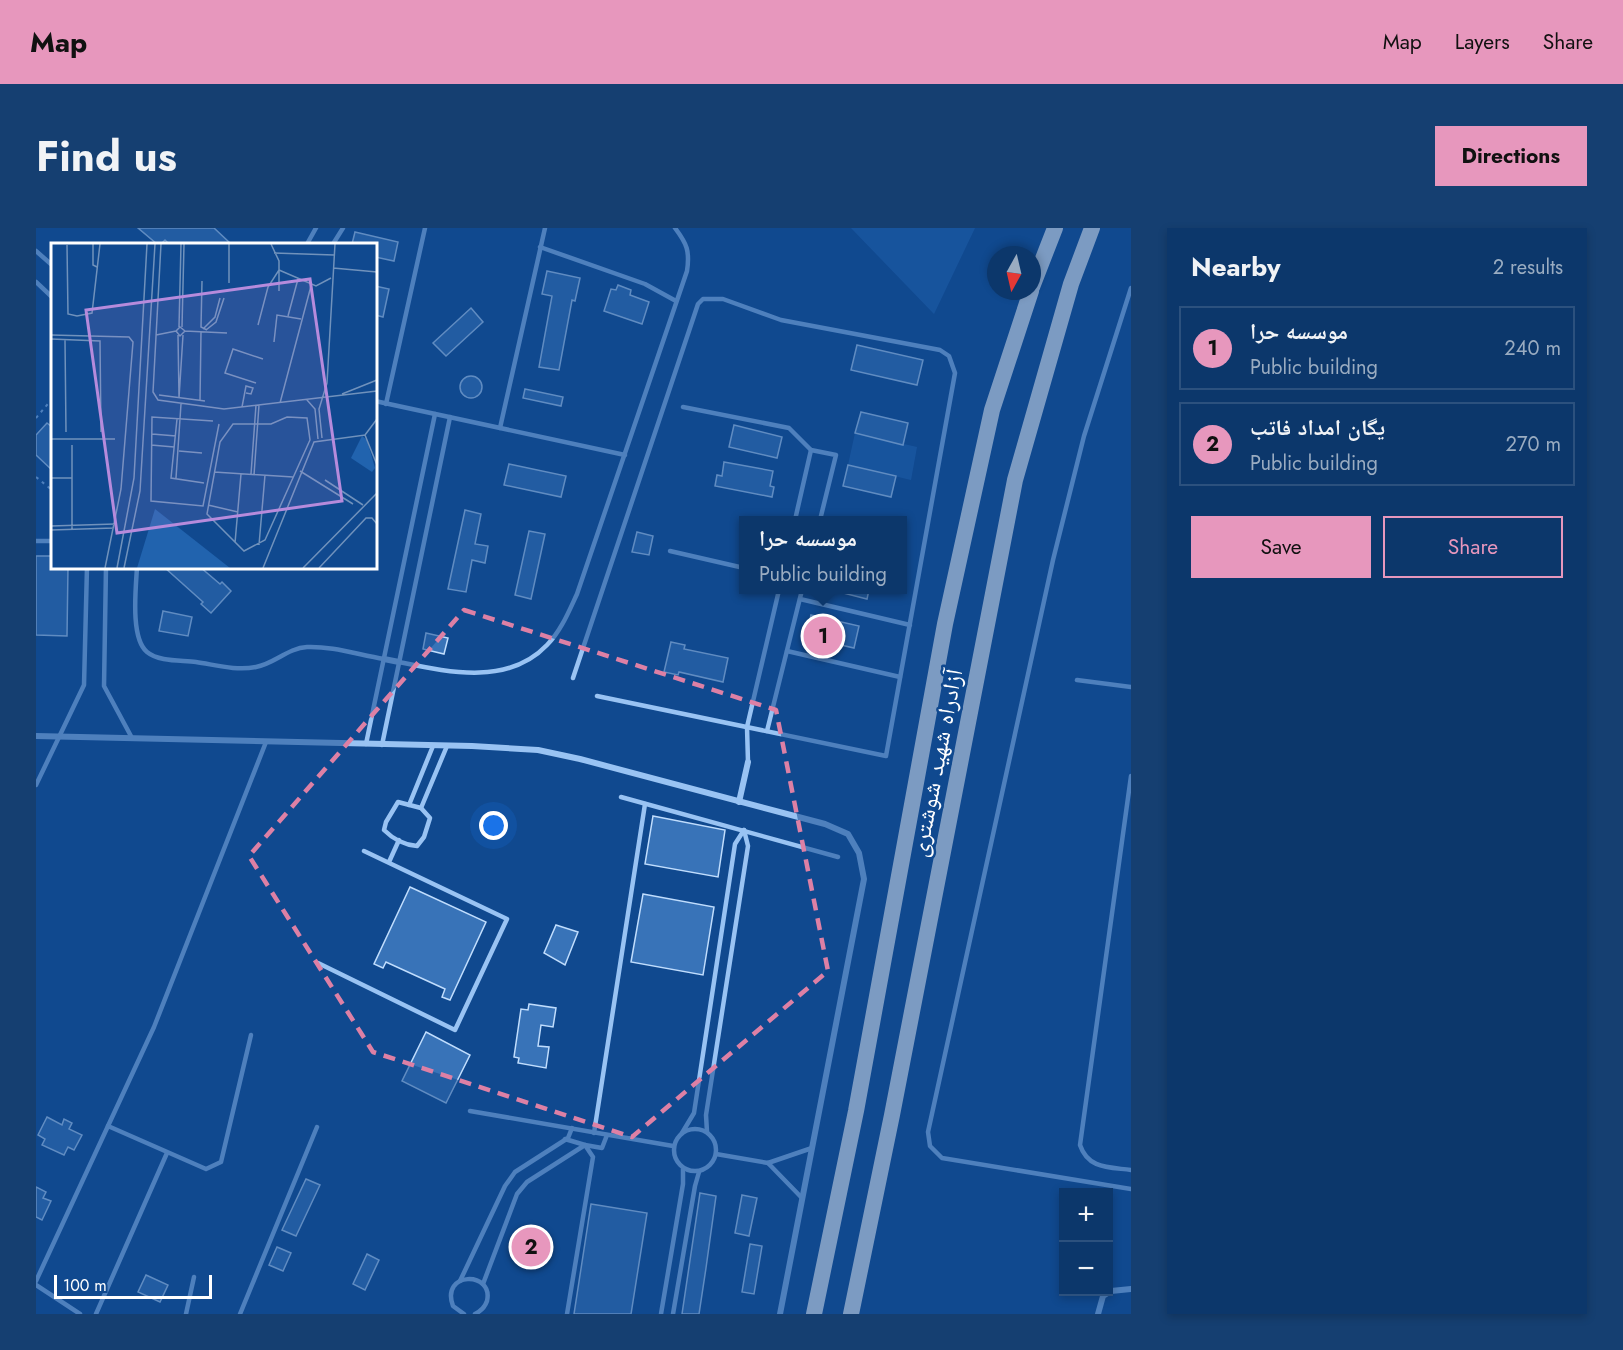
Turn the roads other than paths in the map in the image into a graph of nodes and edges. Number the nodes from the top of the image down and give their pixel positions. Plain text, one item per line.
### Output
1 (316, 228) edge
2 (343, 228) edge
3 (425, 228) edge
4 (545, 228) edge
5 (675, 228) edge
6 (1055, 228) edge
7 (1092, 228) edge
8 (308, 243) edge
9 (334, 243) edge
10 (540, 247) junction
11 (36, 251) edge
12 (51, 264) edge
13 (1041, 264) edge
14 (36, 282) edge
15 (1131, 288) edge
16 (51, 296) edge
17 (1028, 300) edge
18 (676, 301) junction
19 (376, 401) edge
20 (386, 404) junction
21 (683, 407) dead end
22 (435, 414) junction
23 (450, 417) junction
24 (500, 428) junction
25 (811, 450) junction
26 (625, 455) junction
27 (796, 516) edge
28 (821, 516) edge
29 (36, 541) edge
30 (51, 542) edge
31 (670, 551) dead end
32 (739, 567) edge
33 (87, 568) edge
34 (106, 568) edge
35 (137, 568) edge
36 (778, 594) edge
37 (801, 594) edge
38 (800, 599) junction
39 (910, 625) junction
40 (787, 651) junction
41 (384, 659) junction
42 (399, 662) junction
43 (900, 677) junction
44 (573, 678) dead end
45 (1077, 680) dead end
46 (1131, 687) edge
47 (597, 696) dead end
48 (747, 727) junction
49 (767, 732) junction
50 (36, 736) edge
51 (59, 736) junction
52 (132, 738) junction
53 (266, 742) junction
54 (366, 744) junction
55 (382, 745) junction
56 (434, 746) junction
57 (447, 746) junction
58 (748, 762) joint
59 (1131, 776) edge
60 (36, 785) edge
61 (621, 797) dead end
62 (739, 802) junction
63 (645, 804) junction
64 (409, 805) junction
65 (421, 808) junction
66 (744, 830) junction
67 (399, 840) junction
68 (364, 851) dead end
69 (838, 857) dead end
70 (389, 862) junction
71 (318, 963) dead end
72 (251, 1035) dead end
73 (470, 1111) dead end
74 (108, 1126) junction
75 (317, 1127) dead end
76 (572, 1128) junction
77 (594, 1132) junction
78 (707, 1132) junction
79 (682, 1133) junction
80 (607, 1135) junction
81 (565, 1139) junction
82 (585, 1145) junction
83 (673, 1146) junction
84 (812, 1148) junction
85 (167, 1153) junction
86 (716, 1154) junction
87 (768, 1163) junction
88 (683, 1169) junction
89 (1131, 1170) edge
90 (699, 1172) junction
91 (1131, 1189) edge
92 (802, 1198) junction
93 (194, 1277) dead end
94 (460, 1281) junction
95 (36, 1283) edge
96 (483, 1284) junction
97 (1131, 1289) edge
98 (80, 1314) edge
99 (96, 1314) edge
100 (186, 1314) edge
101 (240, 1314) edge
102 (464, 1314) edge
103 (475, 1314) edge
104 (567, 1314) edge
105 (661, 1314) edge
106 (673, 1314) edge
107 (780, 1314) edge
108 (814, 1314) edge
109 (851, 1314) edge
110 (1098, 1314) edge

1 - 8 lane
2 - 9 lane
3 - 20 lane
4 - 10 lane
5 - 18 lane
6 - 13 highway, آزادراه شهید شوشتری
7 - 109 highway, آزادراه شهید شوشتری
10 - 18 lane
10 - 24 lane
11 - 12 lane
14 - 16 lane
15 - 91 lane
17 - 108 highway, آزادراه شهید شوشتری
18 - 26 lane
19 - 20 lane
20 - 22 lane
21 - 25 lane
22 - 23 lane
22 - 41 lane
23 - 24 lane
23 - 42 lane
24 - 26 lane
25 - 27 lane
25 - 28 lane
26 - 42 lane
29 - 30 lane
31 - 32 lane
33 - 51 lane
34 - 52 lane
35 - 41 lane
36 - 48 lane
37 - 38 lane
38 - 39 lane
38 - 40 lane
39 - 43 lane
39 - 44 lane
40 - 43 lane
40 - 49 lane
41 - 42 street
41 - 54 lane
42 - 55 lane
43 - 49 lane
45 - 46 lane
47 - 48 lane
48 - 49 lane
48 - 58 lane
50 - 51 street
51 - 52 street
51 - 60 lane
52 - 53 street
53 - 54 street
53 - 74 lane
54 - 55 street
55 - 56 street
56 - 57 street
56 - 64 lane
57 - 62 street
57 - 65 lane
58 - 62 street
59 - 89 lane
61 - 63 lane
62 - 84 street
63 - 66 lane
63 - 77 lane
64 - 65 lane
64 - 67 lane
65 - 67 lane
66 - 69 lane
66 - 78 lane
66 - 79 lane
67 - 70 lane
68 - 70 lane
70 - 71 lane
72 - 85 lane
73 - 76 lane
74 - 85 lane
74 - 95 lane
75 - 101 lane
76 - 77 lane
76 - 81 lane
77 - 80 lane
78 - 79 lane
78 - 86 lane
79 - 83 lane
80 - 82 lane
80 - 83 lane
81 - 82 lane
81 - 94 lane
82 - 96 lane
82 - 104 lane
83 - 88 lane
84 - 87 lane
84 - 92 street
85 - 99 lane
86 - 87 lane
86 - 90 lane
87 - 92 lane
88 - 90 lane
88 - 105 lane
90 - 106 lane
92 - 107 street
93 - 100 lane
94 - 96 lane
94 - 102 lane
95 - 98 lane
96 - 103 lane
97 - 110 street

